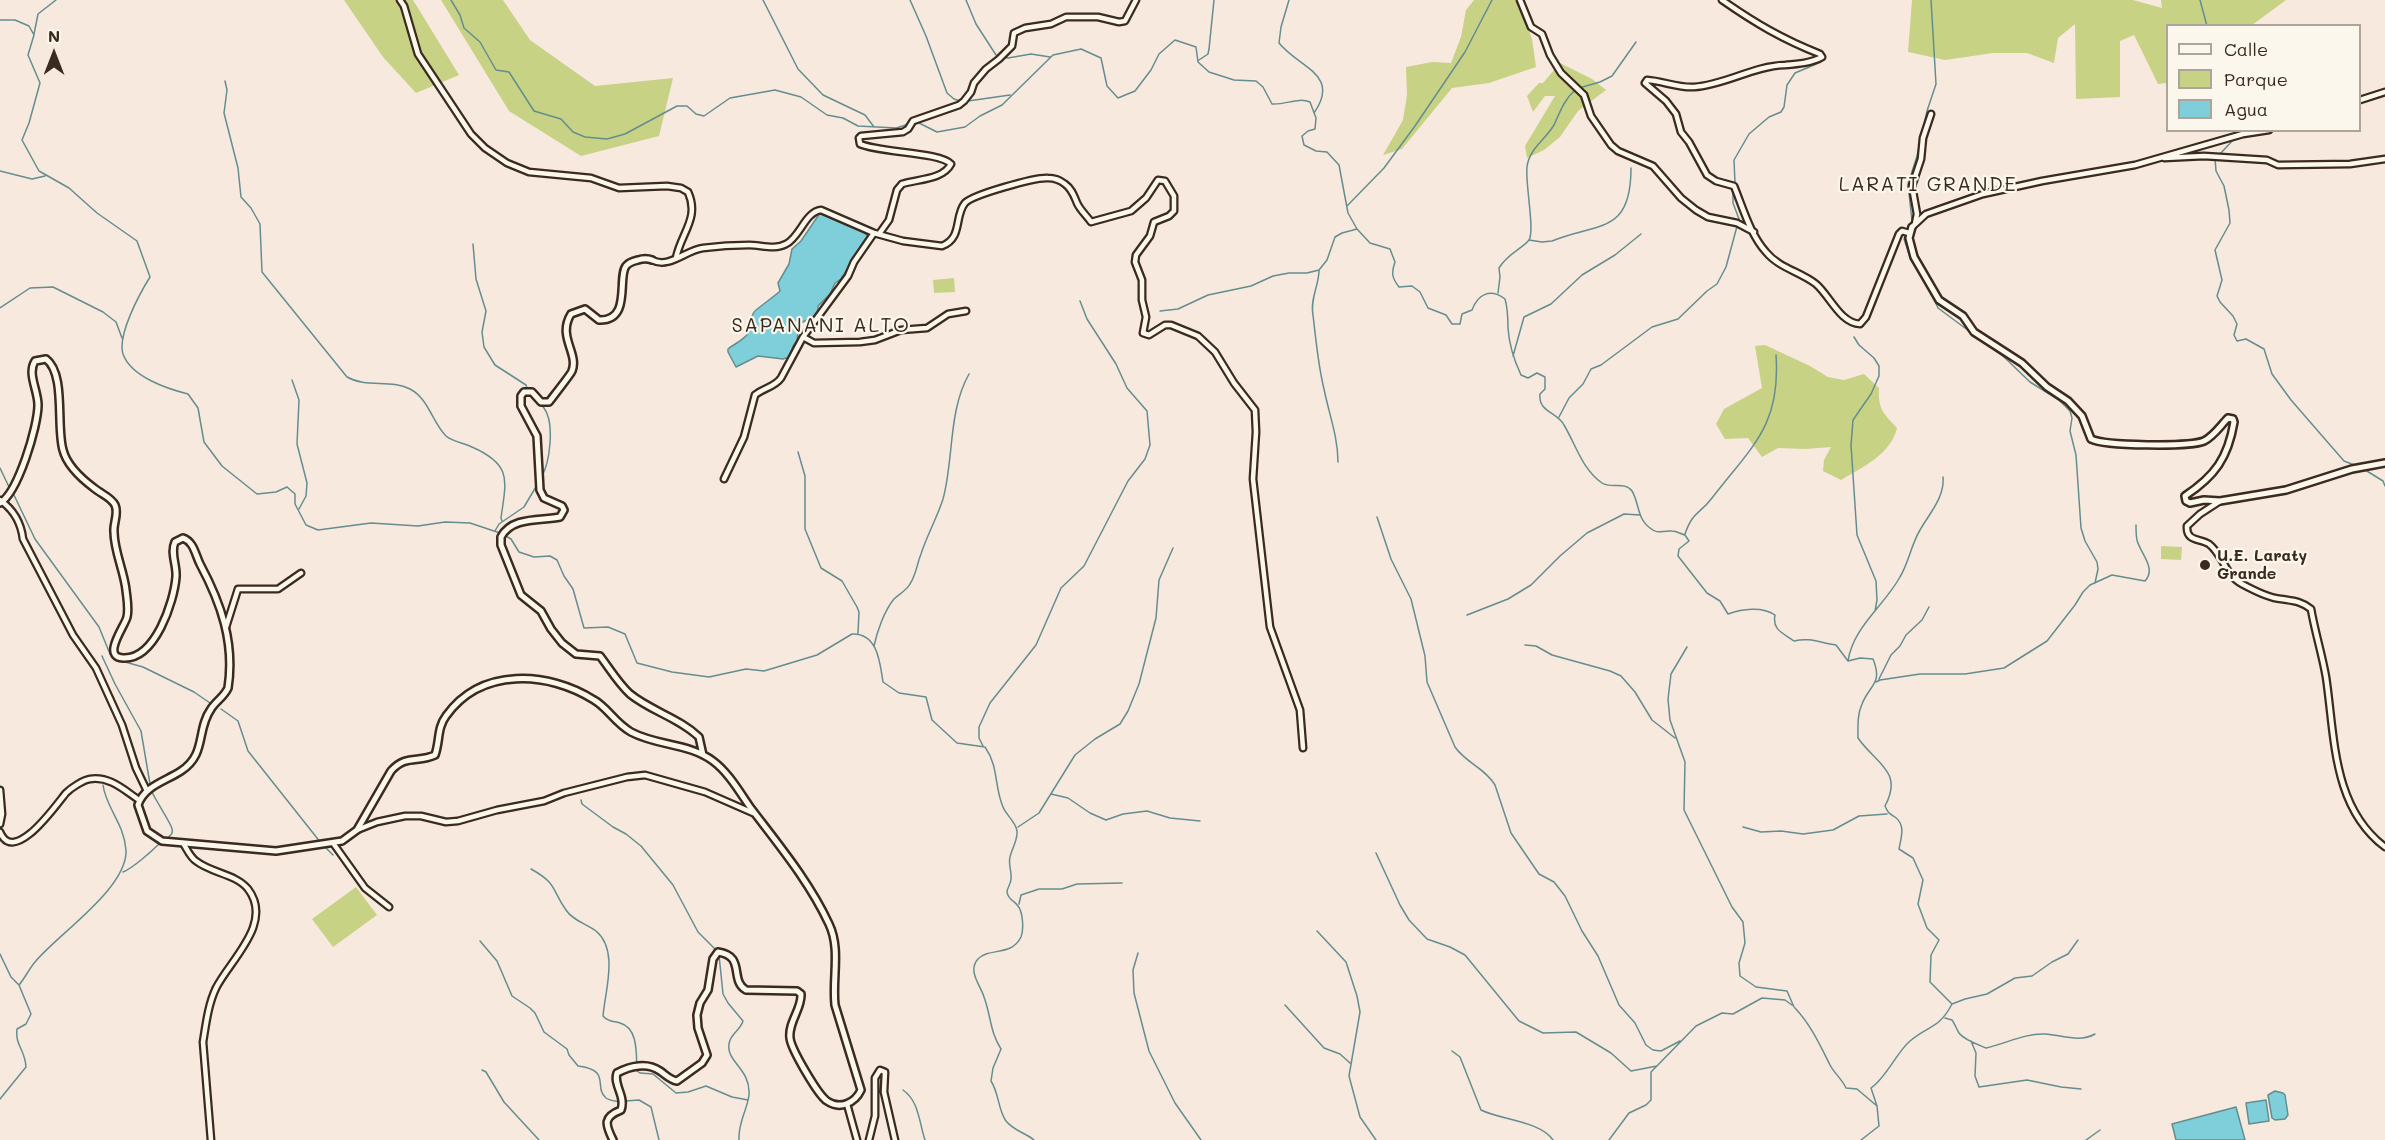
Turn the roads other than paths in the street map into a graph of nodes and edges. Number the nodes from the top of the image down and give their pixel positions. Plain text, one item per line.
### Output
1 (400, 0) edge
2 (1136, 0) edge
3 (1520, 0) edge
4 (1722, 0) edge
5 (2385, 92) edge
6 (2361, 100) edge
7 (1931, 114) dead end
8 (2256, 132) edge
9 (2162, 158) junction
10 (2385, 159) edge
11 (1914, 226) junction
12 (1754, 232) junction
13 (877, 233) junction
14 (1909, 233) junction
15 (676, 258) junction
16 (652, 260) joint
17 (966, 311) dead end
18 (803, 337) junction
19 (2385, 463) edge
20 (724, 479) dead end
21 (2220, 501) junction
22 (1, 502) edge
23 (301, 573) dead end
24 (226, 627) junction
25 (1303, 748) dead end
26 (703, 755) junction
27 (0, 790) edge
28 (147, 791) junction
29 (139, 801) junction
30 (756, 814) junction
31 (0, 824) edge
32 (357, 830) junction
33 (0, 832) edge
34 (182, 842) junction
35 (333, 843) junction
36 (2385, 847) edge
37 (389, 907) dead end
38 (847, 1104) junction
39 (211, 1140) edge
40 (613, 1140) edge
41 (856, 1140) edge
42 (869, 1140) edge
43 (895, 1140) edge

1 - 15 street
2 - 13 street
3 - 12 street
4 - 12 street
5 - 6 street
7 - 11 street
8 - 9 street
9 - 10 street
9 - 11 street
11 - 14 street
12 - 14 street
13 - 15 street
13 - 18 street
13 - 25 street
14 - 21 street
15 - 16 street
16 - 26 street
17 - 18 street
18 - 20 street
19 - 21 street
21 - 36 street
22 - 24 street
22 - 28 street
23 - 24 street
24 - 28 street
26 - 30 street
26 - 32 street
27 - 31 street
28 - 29 street
29 - 33 street
29 - 34 street
30 - 32 street
30 - 38 street
32 - 35 street
34 - 35 street
34 - 39 street
35 - 37 street
38 - 40 street
38 - 41 street
42 - 43 street

